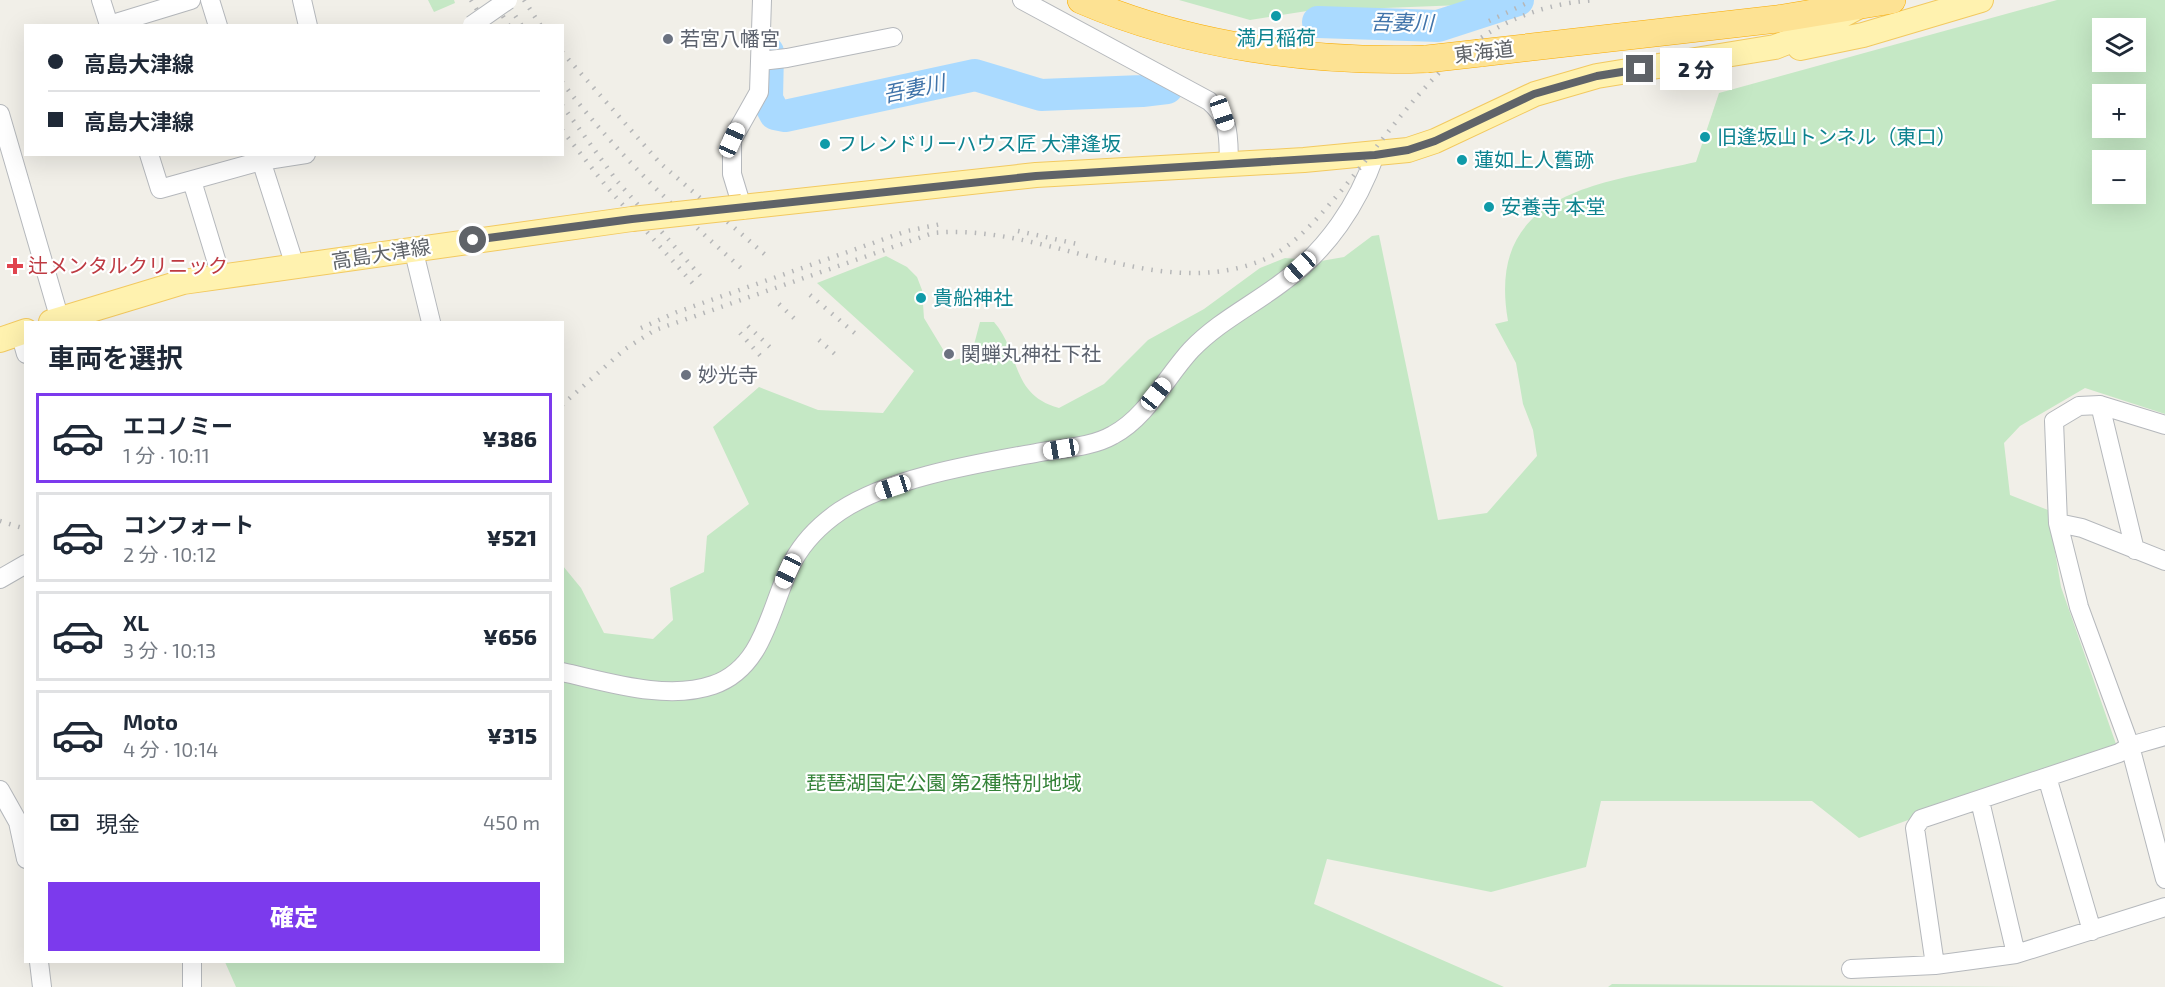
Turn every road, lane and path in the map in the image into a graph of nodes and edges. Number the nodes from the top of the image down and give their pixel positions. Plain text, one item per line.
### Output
1 (101, 0) edge
2 (191, 0) edge
3 (210, 0) edge
4 (302, 0) edge
5 (507, 0) edge
6 (762, 0) edge
7 (1022, 0) edge
8 (1081, 0) edge
9 (1892, 0) edge
10 (1980, 0) edge
11 (1861, 6) junction
12 (108, 24) edge
13 (115, 24) edge
14 (217, 24) edge
15 (308, 24) edge
16 (471, 24) edge
17 (893, 37) dead end
18 (1775, 47) junction
19 (768, 60) junction
20 (0, 114) edge
21 (1375, 155) junction
22 (150, 156) edge
23 (283, 156) edge
24 (260, 158) edge
25 (1229, 164) junction
26 (192, 181) junction
27 (742, 207) junction
28 (413, 248) junction
29 (295, 266) junction
30 (221, 276) junction
31 (56, 321) edge
32 (432, 321) edge
33 (2100, 405) junction
34 (2165, 425) edge
35 (2058, 523) junction
36 (2135, 550) junction
37 (2165, 561) edge
38 (24, 565) edge
39 (0, 579) edge
40 (564, 672) edge
41 (2165, 736) edge
42 (2130, 746) junction
43 (2048, 777) junction
44 (0, 790) edge
45 (1980, 801) junction
46 (24, 850) edge
47 (2165, 879) edge
48 (2165, 907) edge
49 (2092, 931) junction
50 (2016, 954) junction
51 (39, 963) edge
52 (191, 963) edge
53 (1935, 965) junction
54 (1851, 969) dead end
55 (42, 987) edge
56 (192, 987) edge

1 - 12 street
2 - 13 street
3 - 14 street
4 - 15 street
5 - 16 street, bridge
6 - 19 street
7 - 25 street
8 - 11 highway, 東海道, bridge
9 - 11 highway, 東海道
10 - 18 main road
11 - 18 main road
17 - 19 street
18 - 21 main road, 高島大津線
19 - 27 street
20 - 31 street
21 - 25 main road, 高島大津線
21 - 40 street
22 - 26 street
23 - 24 street
24 - 26 street
24 - 29 street
25 - 27 main road, 高島大津線
26 - 30 street
27 - 28 main road, 高島大津線, bridge
28 - 29 main road, 高島大津線
28 - 32 street
29 - 30 main road, 高島大津線
30 - 31 main road, 高島大津線
33 - 34 street
33 - 35 street
33 - 36 street
35 - 36 street
35 - 42 street
36 - 37 street
38 - 39 street
41 - 42 street
42 - 43 street
42 - 47 street
43 - 45 street
43 - 49 street
44 - 46 street
45 - 50 street
45 - 53 street
48 - 49 street
49 - 50 street
50 - 53 street
51 - 55 street
52 - 56 street
53 - 54 street

